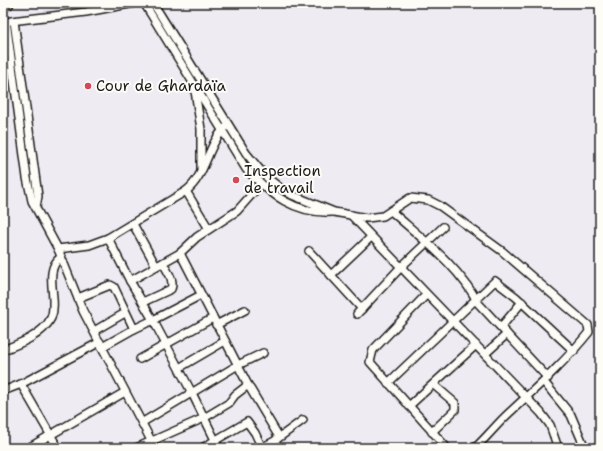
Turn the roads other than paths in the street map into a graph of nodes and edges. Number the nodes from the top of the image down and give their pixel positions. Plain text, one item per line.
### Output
1 (8, 3) edge
2 (135, 3) edge
3 (144, 3) edge
4 (153, 3) edge
5 (3, 4) edge
6 (4, 21) edge
7 (14, 21) junction
8 (20, 61) junction
9 (11, 62) junction
10 (191, 79) junction
11 (229, 124) junction
12 (24, 128) junction
13 (222, 131) junction
14 (27, 154) junction
15 (201, 171) junction
16 (35, 177) junction
17 (27, 178) junction
18 (261, 184) junction
19 (186, 191) junction
20 (36, 207) junction
21 (391, 211) junction
22 (334, 212) junction
23 (351, 215) junction
24 (133, 224) junction
25 (443, 228) dead end
26 (209, 229) junction
27 (372, 237) junction
28 (108, 238) junction
29 (426, 242) junction
30 (58, 249) junction
31 (308, 251) dead end
32 (180, 252) junction
33 (62, 257) junction
34 (159, 264) junction
35 (400, 268) junction
36 (331, 274) junction
37 (130, 281) junction
38 (201, 295) junction
39 (426, 295) junction
40 (78, 298) junction
41 (476, 299) junction
42 (143, 302) junction
43 (522, 302) junction
44 (245, 310) dead end
45 (125, 313) junction
46 (213, 318) junction
47 (153, 320) junction
48 (452, 321) junction
49 (216, 325) junction
50 (501, 327) junction
51 (134, 329) junction
52 (94, 331) junction
53 (507, 334) junction
54 (225, 341) junction
55 (166, 344) junction
56 (101, 345) junction
57 (476, 345) junction
58 (3, 350) edge
59 (574, 351) junction
60 (264, 353) dead end
61 (485, 354) junction
62 (140, 359) dead end
63 (238, 365) junction
64 (179, 368) junction
65 (546, 380) junction
66 (388, 383) junction
67 (21, 384) junction
68 (248, 385) junction
69 (434, 385) junction
70 (3, 391) edge
71 (125, 392) junction
72 (192, 393) junction
73 (526, 398) junction
74 (409, 406) junction
75 (204, 418) junction
76 (303, 420) dead end
77 (143, 422) junction
78 (432, 432) junction
79 (50, 436) junction
80 (279, 438) junction
81 (215, 440) junction
82 (153, 445) edge
83 (483, 445) edge
84 (28, 448) edge
85 (58, 448) edge
86 (136, 448) edge
87 (202, 448) edge
88 (219, 448) edge
89 (261, 448) edge
90 (446, 448) edge
91 (475, 448) edge
92 (558, 448) edge
93 (585, 448) edge

1 - 5 highway
2 - 7 street
3 - 10 street
4 - 11 street
6 - 7 street
6 - 9 street
7 - 8 street
8 - 9 street
8 - 12 street
9 - 12 street
10 - 13 street
10 - 15 street
11 - 13 street
11 - 22 street
12 - 14 street
13 - 15 street
13 - 18 street
14 - 16 street
14 - 17 street
15 - 19 street
16 - 17 street
16 - 20 street
17 - 20 street
18 - 22 street
18 - 26 street
19 - 24 street
19 - 26 street
20 - 30 street
21 - 23 street
21 - 29 street
21 - 59 street
22 - 23 street
23 - 27 street
24 - 28 street
24 - 34 street
25 - 29 street
26 - 32 street
27 - 35 street
27 - 36 street
28 - 30 street
28 - 37 street
29 - 35 street
29 - 41 street
30 - 33 street
31 - 36 street
32 - 34 street
32 - 38 street
33 - 40 street
33 - 58 street
34 - 37 street
34 - 42 street
35 - 36 street
35 - 39 street
37 - 42 street
38 - 46 street
38 - 47 street
39 - 48 street
39 - 66 street
40 - 45 street
40 - 52 street
41 - 43 street
41 - 48 street
41 - 50 street
42 - 47 street
43 - 50 street
43 - 59 street
44 - 49 street
45 - 51 street
45 - 52 street
46 - 49 street
46 - 55 street
47 - 51 street
47 - 55 street
48 - 57 street
48 - 66 street
49 - 54 street
50 - 53 street
51 - 56 street
52 - 56 street
53 - 61 street
53 - 65 street
54 - 63 street
54 - 64 street
55 - 62 street
55 - 64 street
56 - 67 street
56 - 71 street
57 - 61 street
57 - 69 street
59 - 65 street
60 - 63 street
61 - 73 street
63 - 68 street
63 - 72 street
64 - 72 street
65 - 73 street
65 - 93 street
66 - 74 street
67 - 70 street
67 - 79 street
68 - 75 street
68 - 80 street
69 - 74 street
69 - 78 street
71 - 77 street
71 - 79 street
72 - 75 street
72 - 77 street
73 - 83 street
73 - 92 street
74 - 78 street
75 - 81 street
75 - 82 street
76 - 80 street
77 - 82 street
78 - 90 street
79 - 84 street
79 - 85 street
80 - 89 street
81 - 87 street
81 - 88 street
81 - 89 street
82 - 86 street
83 - 91 street

